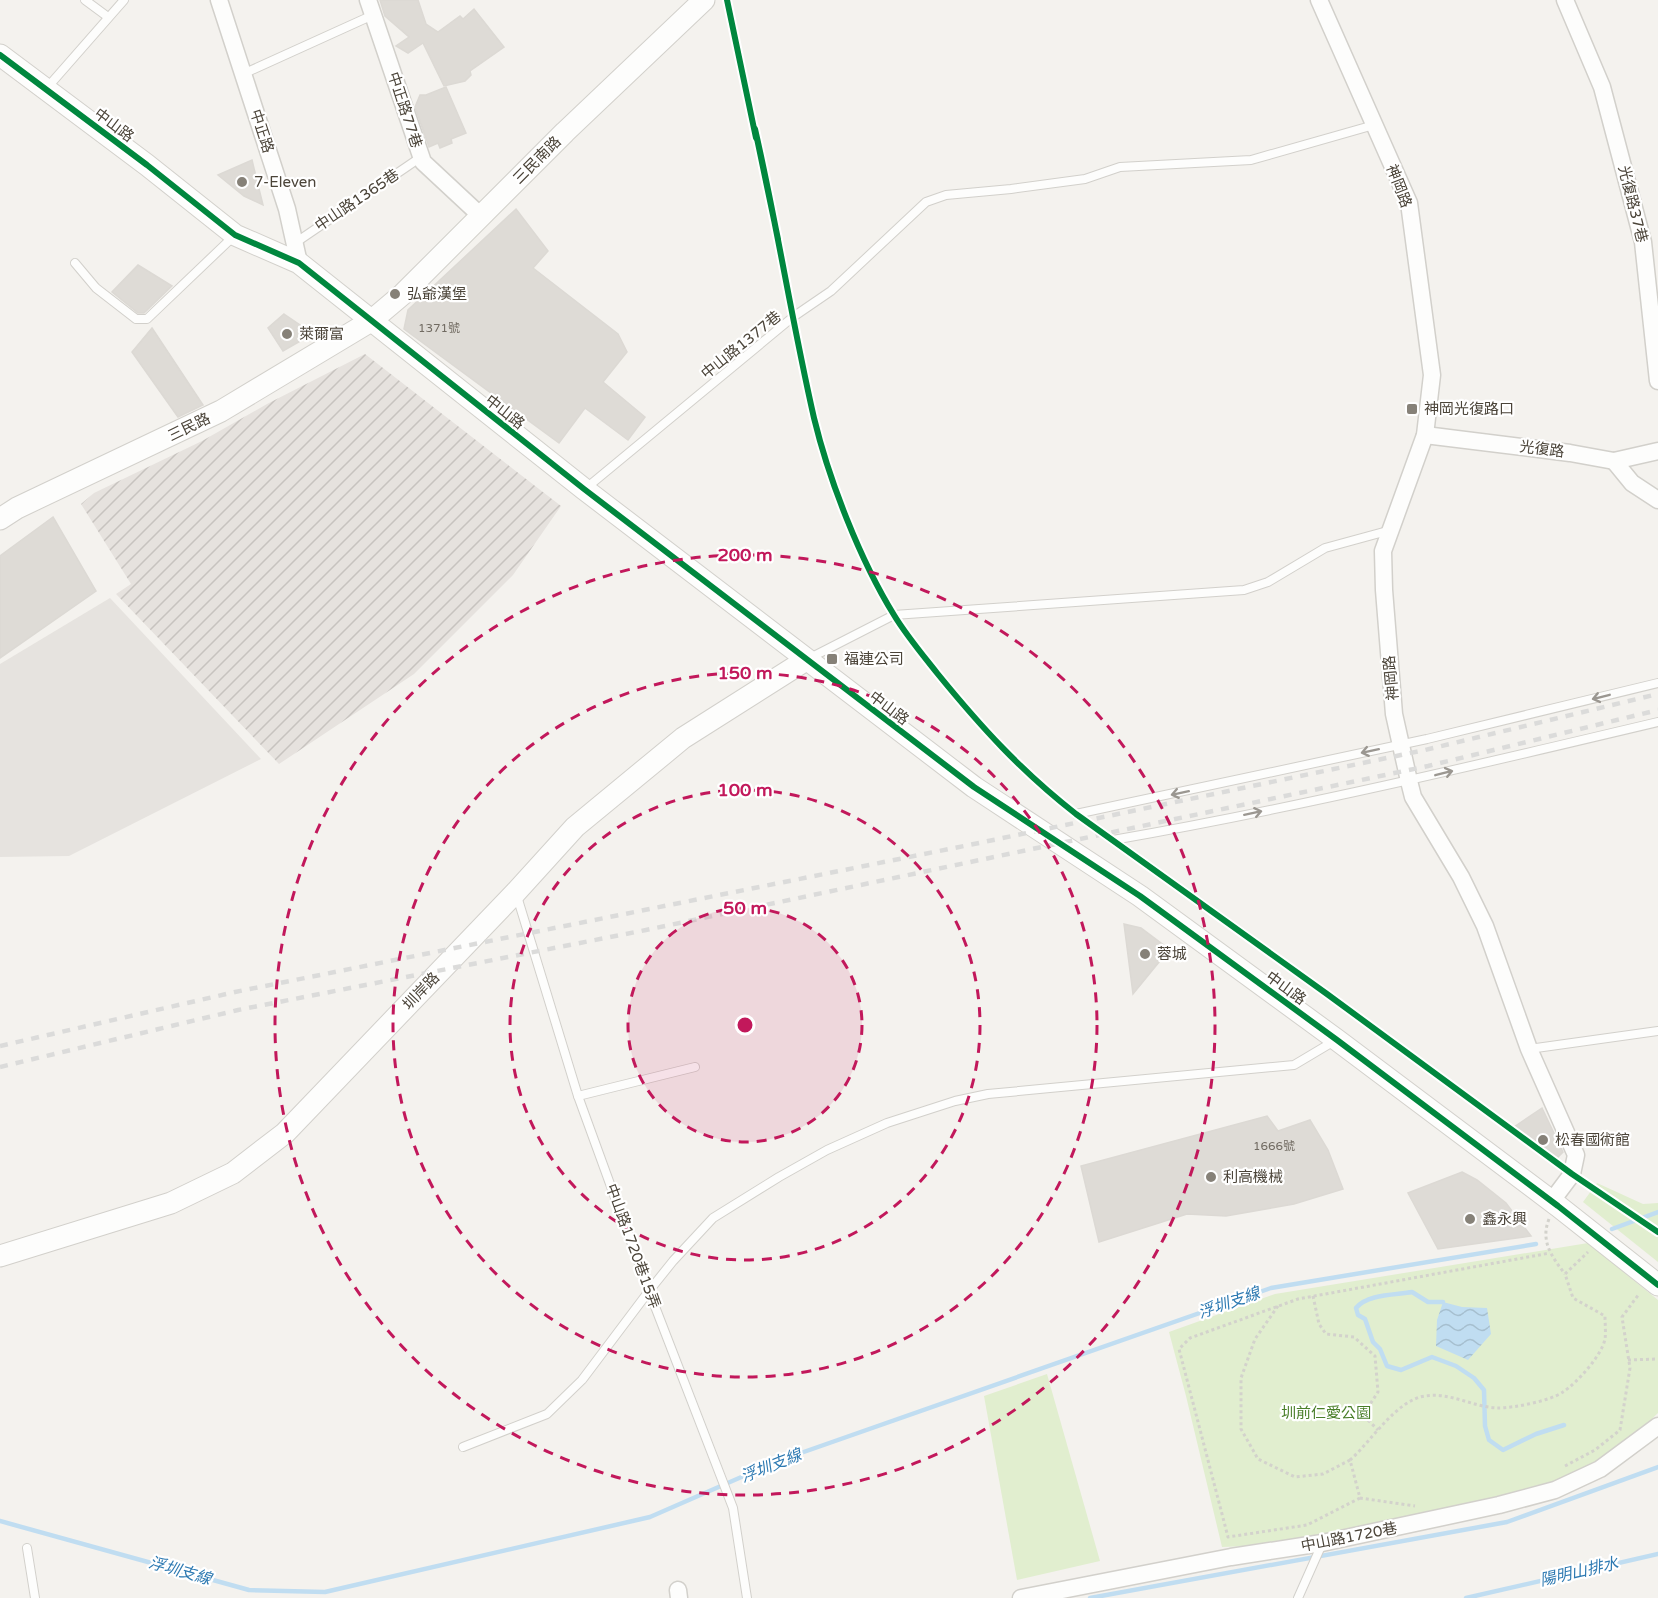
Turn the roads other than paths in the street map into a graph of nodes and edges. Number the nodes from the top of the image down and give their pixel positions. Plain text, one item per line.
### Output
1 (85, 0) edge
2 (124, 0) edge
3 (219, 0) edge
4 (704, 0) edge
5 (1319, 0) edge
6 (1565, 0) edge
7 (371, 8) edge
8 (108, 17) junction
9 (0, 55) edge
10 (243, 74) junction
11 (46, 89) junction
12 (1374, 125) junction
13 (421, 157) junction
14 (481, 216) junction
15 (235, 235) junction
16 (297, 253) junction
17 (75, 263) dead end
18 (371, 321) junction
19 (1658, 381) edge
20 (1425, 435) junction
21 (1658, 451) edge
22 (1614, 461) junction
23 (584, 489) junction
24 (1658, 500) edge
25 (0, 519) edge
26 (1391, 530) junction
27 (806, 660) junction
28 (1658, 684) edge
29 (1658, 722) edge
30 (1401, 745) junction
31 (1409, 781) junction
32 (1077, 814) dead end
33 (1113, 840) dead end
34 (516, 892) junction
35 (1658, 1029) edge
36 (1337, 1040) junction
37 (1529, 1049) junction
38 (695, 1067) dead end
39 (578, 1096) junction
40 (1554, 1204) junction
41 (0, 1256) edge
42 (1658, 1285) edge
43 (649, 1291) junction
44 (1658, 1426) edge
45 (463, 1447) dead end
46 (1320, 1547) junction
47 (27, 1548) dead end
48 (35, 1598) edge
49 (747, 1598) edge
50 (1021, 1598) edge
51 (1298, 1598) edge

1 - 8 lane
2 - 8 lane
3 - 10 street, 中正路
4 - 14 street, 三民南路
5 - 12 street, 神岡路
6 - 19 street, 光復路37巷
7 - 10 lane, 中正路77巷
7 - 13 street, 中正路77巷
8 - 11 lane
9 - 11 street, 中山路
10 - 16 street, 中正路
11 - 15 street, 中山路
12 - 20 street, 神岡路
12 - 23 lane, 中山路1377巷
13 - 14 street, 中正路77巷
13 - 16 lane, 中山路1365巷
14 - 18 street, 三民南路
15 - 16 street, 中山路
15 - 17 lane
16 - 18 street, 中山路
18 - 23 street, 中山路
18 - 25 street, 三民路
20 - 22 street, 光復路
20 - 26 street, 神岡路
21 - 22 street, 光復路
22 - 24 street
23 - 27 street, 中山路
26 - 27 lane
26 - 30 street, 神岡路
27 - 34 street, 圳岸路
27 - 36 street, 中山路
28 -> 30 lane
31 -> 29 lane
30 - 31 street, 神岡路
30 -> 32 lane
33 -> 31 lane
31 - 37 street, 神岡路
34 - 39 lane, 中山路1720巷15弄
34 - 41 street, 圳岸路
35 - 37 lane
36 - 40 street, 中山路
36 - 43 lane
37 - 40 street, 神岡路
38 - 39 lane
39 - 43 lane, 中山路1720巷15弄
40 - 42 street, 中山路
43 - 45 lane
43 - 49 lane, 中山路1720巷15弄
44 - 46 street, 中山路1720巷
46 - 50 street, 中山路1720巷
46 - 51 lane
47 - 48 lane

